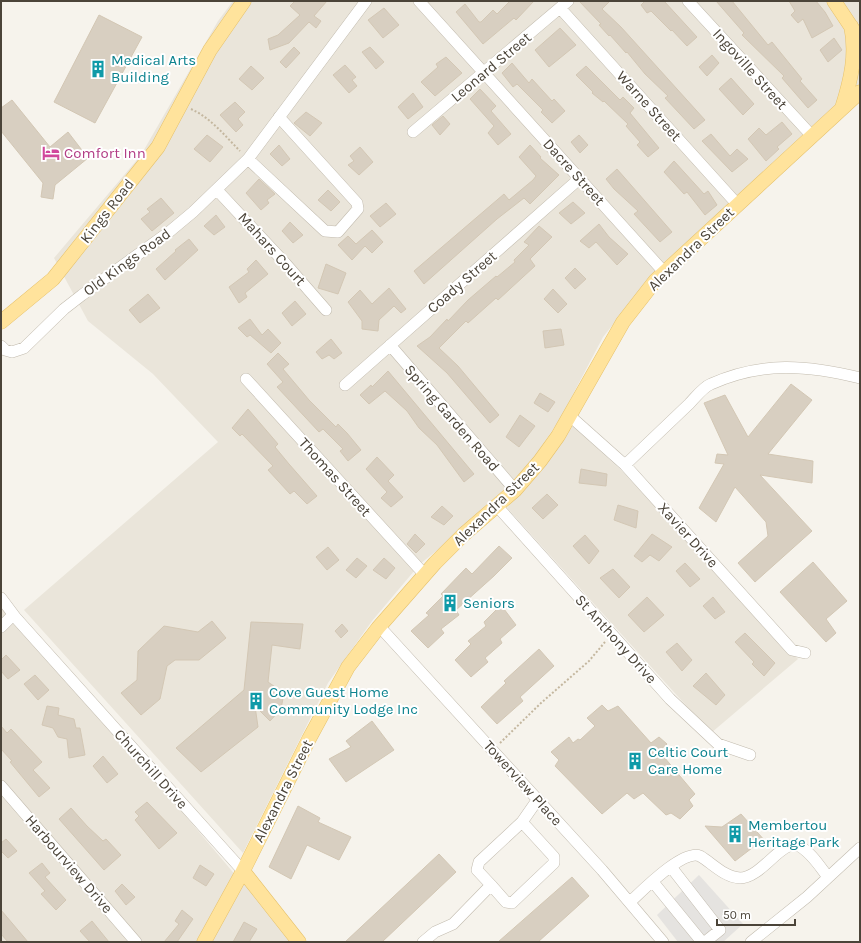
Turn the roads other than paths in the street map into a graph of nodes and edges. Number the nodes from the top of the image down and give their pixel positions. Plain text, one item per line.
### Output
1 (244, 1) edge
2 (366, 1) edge
3 (419, 1) edge
4 (688, 1) edge
5 (834, 1) edge
6 (564, 4) edge
7 (851, 26) junction
8 (860, 39) edge
9 (484, 72) junction
10 (860, 92) edge
11 (842, 109) junction
12 (279, 117) junction
13 (413, 132) dead end
14 (812, 136) junction
15 (248, 159) junction
16 (579, 179) junction
17 (217, 190) junction
18 (737, 204) junction
19 (664, 272) junction
20 (326, 310) dead end
21 (1, 322) edge
22 (390, 345) junction
23 (1, 346) edge
24 (860, 378) edge
25 (246, 379) dead end
26 (345, 385) dead end
27 (570, 416) junction
28 (625, 465) junction
29 (515, 490) junction
30 (496, 505) junction
31 (425, 575) junction
32 (1, 598) edge
33 (14, 615) junction
34 (379, 626) junction
35 (1, 627) edge
36 (805, 653) dead end
37 (750, 755) dead end
38 (1, 786) edge
39 (538, 799) junction
40 (522, 822) junction
41 (860, 848) edge
42 (671, 867) junction
43 (243, 871) junction
44 (828, 877) junction
45 (653, 882) junction
46 (491, 885) junction
47 (630, 902) junction
48 (428, 940) edge
49 (136, 942) edge
50 (204, 942) edge
51 (299, 942) edge
52 (663, 942) edge
53 (704, 942) edge
54 (751, 942) edge

1 - 21 main road, Kings Road
2 - 12 street, Old Kings Road
3 - 9 street
4 - 14 street, Ingoville Street
5 - 7 main road
6 - 9 street, Leonard Street
6 - 18 street, Warne Street
7 - 8 main road
7 - 11 main road
9 - 13 street, Leonard Street
9 - 16 street, Dacre Street
10 - 11 main road, Alexandra Street
11 - 14 main road, Alexandra Street
12 - 15 street, Old Kings Road
12 - 15 street
14 - 18 main road, Alexandra Street
15 - 17 street, Old Kings Road
16 - 19 street, Dacre Street
16 - 22 street, Coady Street
17 - 20 street, Mahars Court
17 - 23 street, Old Kings Road
18 - 19 main road, Alexandra Street
19 - 27 main road, Alexandra Street
22 - 26 street, Coady Street
22 - 29 street, Spring Garden Road
24 - 28 street
25 - 31 street, Thomas Street
27 - 28 street, Xavier Drive
27 - 29 main road, Alexandra Street
28 - 36 street, Xavier Drive
29 - 30 main road, Alexandra Street
30 - 31 main road, Alexandra Street
30 - 37 street, St Anthony Drive
31 - 34 main road, Alexandra Street
32 - 33 street, Churchill Drive
33 - 35 street
33 - 43 street, Churchill Drive
34 - 39 street, Towerview Place
34 - 43 main road, Alexandra Street
38 - 49 street, Harbourview Drive
39 - 40 street
39 - 47 street, Towerview Place
40 - 46 street
40 - 46 street
41 - 44 street
42 - 44 street
42 - 45 street
42 - 53 street
43 - 50 main road, Alexandra Street
43 - 51 main road, Churchill Drive
44 - 54 street
45 - 47 street
45 - 53 street
46 - 48 street
47 - 52 street, Towerview Place

